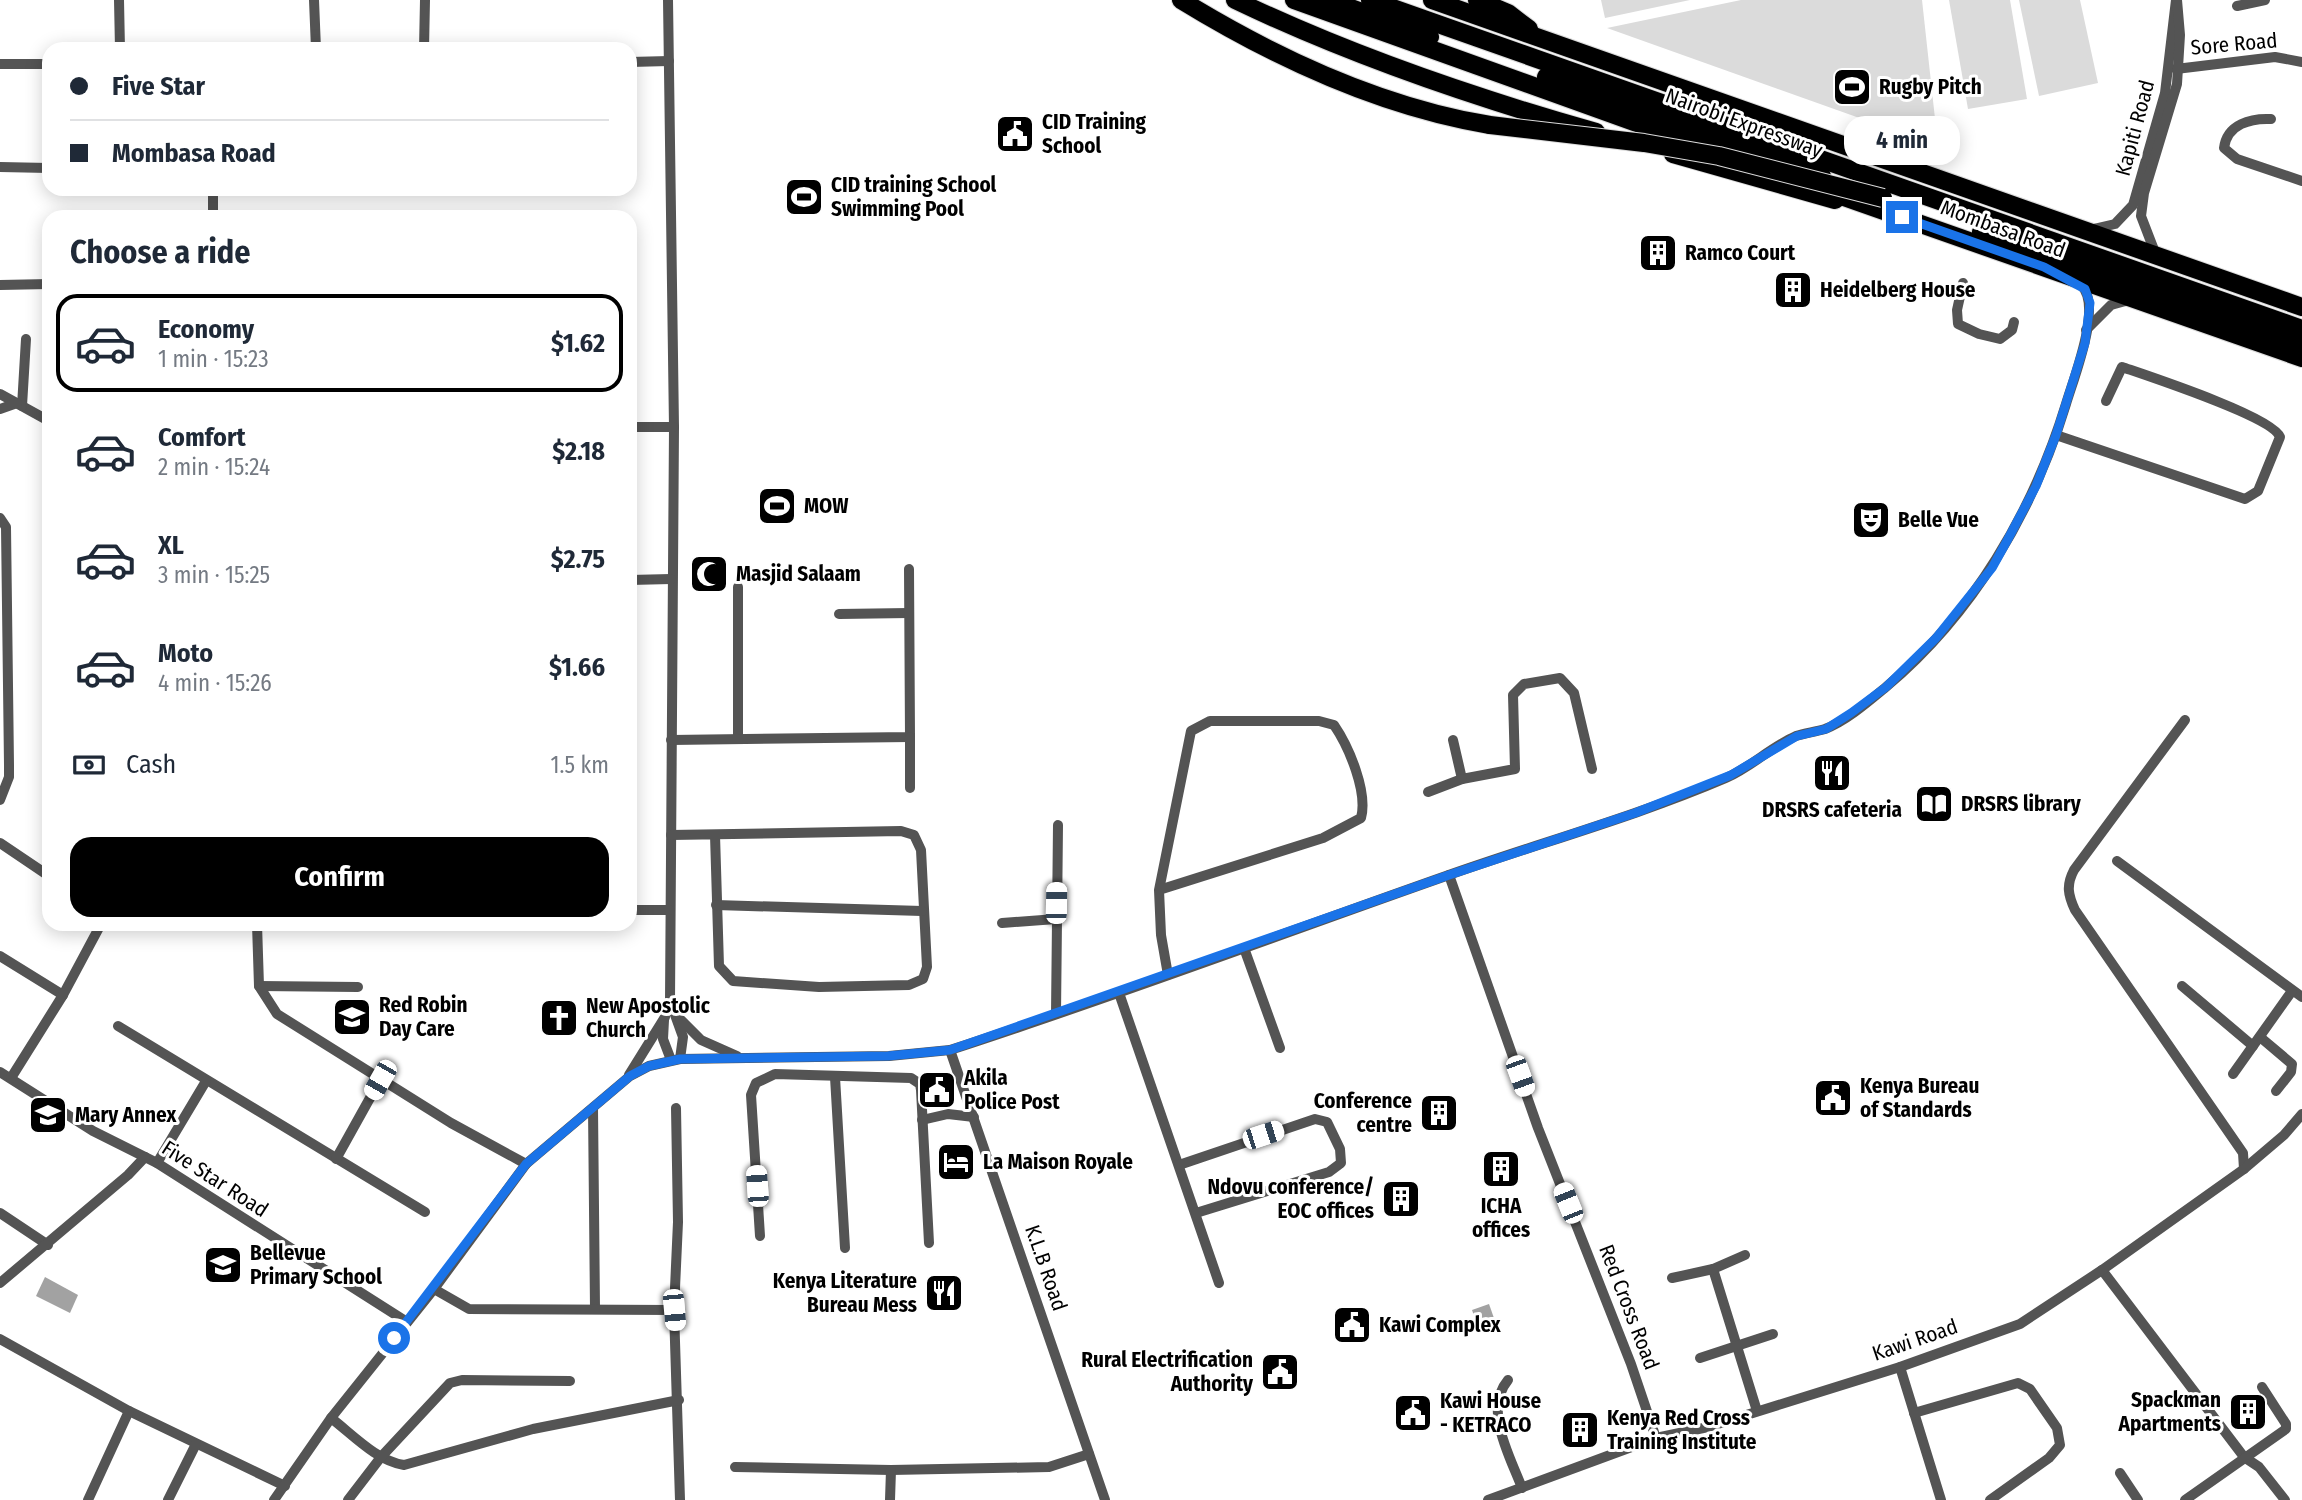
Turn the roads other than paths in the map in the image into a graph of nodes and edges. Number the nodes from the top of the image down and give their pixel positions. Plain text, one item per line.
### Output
1 (119, 0) edge
2 (314, 0) edge
3 (425, 0) edge
4 (668, 0) edge
5 (1181, 0) edge
6 (1235, 0) edge
7 (1294, 0) edge
8 (1329, 0) edge
9 (1370, 0) edge
10 (1388, 0) edge
11 (1432, 0) edge
12 (1477, 0) edge
13 (2177, 0) edge
14 (2265, 0) edge
15 (2237, 6) dead end
16 (1544, 41) junction
17 (120, 42) edge
18 (316, 42) edge
19 (424, 42) edge
20 (1527, 55) junction
21 (669, 61) junction
22 (637, 62) edge
23 (2302, 62) edge
24 (0, 64) edge
25 (42, 64) edge
26 (2174, 69) junction
27 (2271, 119) dead end
28 (0, 167) edge
29 (42, 168) edge
30 (2147, 173) junction
31 (2302, 181) edge
32 (1884, 198) junction
33 (1902, 217) junction
34 (2082, 232) junction
35 (2158, 258) junction
36 (2058, 272) junction
37 (1963, 283) dead end
38 (42, 284) edge
39 (0, 285) edge
40 (2140, 300) junction
41 (2302, 307) edge
42 (2014, 322) dead end
43 (2302, 329) edge
44 (2086, 330) junction
45 (26, 339) dead end
46 (2302, 342) edge
47 (2302, 358) edge
48 (0, 394) edge
49 (2106, 401) dead end
50 (20, 405) junction
51 (0, 409) edge
52 (42, 417) edge
53 (674, 427) junction
54 (637, 428) edge
55 (2056, 435) junction
56 (0, 519) edge
57 (909, 569) dead end
58 (671, 579) junction
59 (637, 580) edge
60 (738, 587) dead end
61 (839, 614) dead end
62 (909, 614) junction
63 (2185, 720) dead end
64 (910, 737) junction
65 (738, 739) junction
66 (671, 740) junction
67 (1453, 740) dead end
68 (1592, 769) dead end
69 (1462, 779) junction
70 (910, 788) dead end
71 (1428, 792) dead end
72 (0, 800) edge
73 (1058, 825) dead end
74 (671, 835) junction
75 (715, 835) junction
76 (0, 844) edge
77 (2117, 861) dead end
78 (42, 871) edge
79 (1449, 875) junction
80 (1158, 890) junction
81 (716, 905) junction
82 (637, 910) edge
83 (670, 910) junction
84 (922, 911) junction
85 (1056, 919) junction
86 (1002, 923) dead end
87 (97, 931) edge
88 (257, 931) edge
89 (1244, 948) junction
90 (0, 956) edge
91 (1168, 975) junction
92 (259, 986) junction
93 (2182, 986) dead end
94 (358, 987) dead end
95 (2292, 991) junction
96 (1118, 993) junction
97 (63, 995) junction
98 (2302, 997) edge
99 (670, 1000) junction
100 (1056, 1014) junction
101 (677, 1016) junction
102 (665, 1017) junction
103 (118, 1026) dead end
104 (2257, 1041) junction
105 (1280, 1048) dead end
106 (950, 1050) junction
107 (744, 1058) junction
108 (676, 1059) junction
109 (0, 1072) edge
110 (2233, 1074) dead end
111 (835, 1077) junction
112 (11, 1078) junction
113 (627, 1079) junction
114 (380, 1080) junction
115 (206, 1081) junction
116 (2276, 1091) dead end
117 (593, 1108) junction
118 (676, 1108) dead end
119 (2302, 1114) edge
120 (974, 1117) junction
121 (922, 1120) junction
122 (145, 1157) junction
123 (336, 1159) junction
124 (157, 1163) junction
125 (526, 1164) junction
126 (1180, 1164) junction
127 (2244, 1169) junction
128 (425, 1212) dead end
129 (0, 1213) edge
130 (1196, 1213) junction
131 (760, 1236) dead end
132 (929, 1243) dead end
133 (48, 1245) junction
134 (845, 1248) dead end
135 (1745, 1255) dead end
136 (1713, 1269) junction
137 (2102, 1270) junction
138 (1672, 1278) dead end
139 (0, 1283) edge
140 (1219, 1283) dead end
141 (434, 1289) junction
142 (595, 1308) junction
143 (674, 1310) junction
144 (407, 1322) junction
145 (1773, 1334) dead end
146 (0, 1339) edge
147 (1737, 1346) junction
148 (1700, 1358) dead end
149 (1900, 1367) junction
150 (1508, 1380) dead end
151 (570, 1381) dead end
152 (2262, 1387) dead end
153 (679, 1400) junction
154 (129, 1411) junction
155 (1757, 1411) junction
156 (1914, 1413) junction
157 (331, 1418) junction
158 (1656, 1438) junction
159 (195, 1444) junction
160 (1089, 1454) junction
161 (381, 1457) junction
162 (2244, 1457) junction
163 (735, 1468) dead end
164 (891, 1470) junction
165 (2120, 1473) dead end
166 (285, 1486) junction
167 (1522, 1488) junction
168 (88, 1500) edge
169 (168, 1500) edge
170 (274, 1500) edge
171 (348, 1500) edge
172 (680, 1500) edge
173 (890, 1500) edge
174 (1105, 1500) edge
175 (1488, 1500) edge
176 (1941, 1500) edge
177 (1990, 1500) edge
178 (2138, 1500) edge
179 (2185, 1500) edge
180 (2286, 1500) edge

1 - 17 street
2 - 18 street
3 - 19 street
4 - 21 street
5 - 32 highway, bridge
6 - 33 highway
7 - 33 highway, Mombasa Road
8 - 32 highway, Nairobi Expressway, bridge
9 - 20 highway, Nairobi Expressway
10 - 20 highway
11 - 16 highway, Mombasa Road
12 - 16 highway
13 - 26 street, Kapiti Road
14 - 15 street
16 - 34 highway, Mombasa Road
20 - 43 highway, Nairobi Expressway
21 - 22 street
21 - 53 street
23 - 26 street, Sore Road
24 - 25 street
26 - 30 street, Kapiti Road
27 - 31 street
28 - 29 street
30 - 34 street, Kapiti Road
30 - 35 street
32 - 46 highway, Nairobi Expressway
33 - 36 highway, Mombasa Road
34 - 35 highway, Mombasa Road
35 - 41 highway, Mombasa Road
36 - 40 highway, Mombasa Road
36 - 44 street
37 - 42 street
38 - 39 street
40 - 44 street
40 - 47 highway, Mombasa Road
44 - 55 street
45 - 50 street
48 - 50 street
49 - 55 street
50 - 51 street
50 - 52 street
53 - 54 street
53 - 58 street
55 - 79 street
56 - 72 street
57 - 62 street
58 - 59 street
58 - 66 street
60 - 65 street
61 - 62 street
62 - 64 street
63 - 127 street
64 - 65 street
64 - 70 street
65 - 66 street
66 - 74 street
67 - 69 street
68 - 69 street
69 - 71 street
73 - 85 street
74 - 75 street
74 - 83 street
75 - 81 street
75 - 84 street
76 - 78 street
77 - 95 street
79 - 89 street
79 - 158 street, Red Cross Road
80 - 80 street
80 - 91 street
81 - 84 street
81 - 84 street
82 - 83 street
83 - 99 street
85 - 86 street
85 - 100 street
87 - 97 street
88 - 92 street
89 - 91 street
89 - 105 street
90 - 97 street
91 - 96 street
92 - 94 street
92 - 114 street
93 - 104 street
95 - 98 street
95 - 104 street
96 - 100 street
96 - 126 street
97 - 112 street
99 - 101 street
99 - 102 street
100 - 106 street
101 - 107 street
101 - 108 street
102 - 108 street
102 - 113 street
103 - 115 street
104 - 110 street
104 - 116 street
106 - 107 street
106 - 120 street, K.L.B Road
107 - 108 street
108 - 113 street
109 - 112 street, Five Star Road
111 - 121 street
111 - 131 street
111 - 134 street
112 - 122 street, Five Star Road
113 - 117 street
114 - 123 street
114 - 125 street
115 - 123 street
115 - 124 street
117 - 125 street
117 - 142 street
118 - 143 street
119 - 127 street, Kawi Road
120 - 121 street
120 - 160 street, K.L.B Road
121 - 132 street
122 - 124 street, Five Star Road
122 - 133 street
123 - 128 street
124 - 144 street, Five Star Road
125 - 141 street
126 - 130 street
126 - 130 street
127 - 137 street, Kawi Road
129 - 133 street
130 - 140 street
133 - 139 street
135 - 136 street
136 - 138 street
136 - 147 street
137 - 149 street, Kawi Road
137 - 162 street
141 - 142 street
141 - 144 street
142 - 143 street
143 - 153 street
144 - 157 street
145 - 147 street
146 - 154 street
147 - 148 street
147 - 155 street
149 - 155 street, Kawi Road
149 - 156 street
150 - 167 street
151 - 161 street
152 - 162 street
153 - 161 street
153 - 172 street
154 - 159 street
154 - 168 street
155 - 158 street, Kawi Road
156 - 176 street
156 - 177 street
157 - 161 street
157 - 166 street
158 - 167 street, Kawi Road
159 - 166 street
159 - 169 street
160 - 164 street
160 - 174 street, K.L.B Road
161 - 171 street
162 - 179 street
162 - 180 street
163 - 164 street
164 - 173 street
165 - 178 street
166 - 170 street
167 - 175 street, Kawi Road

